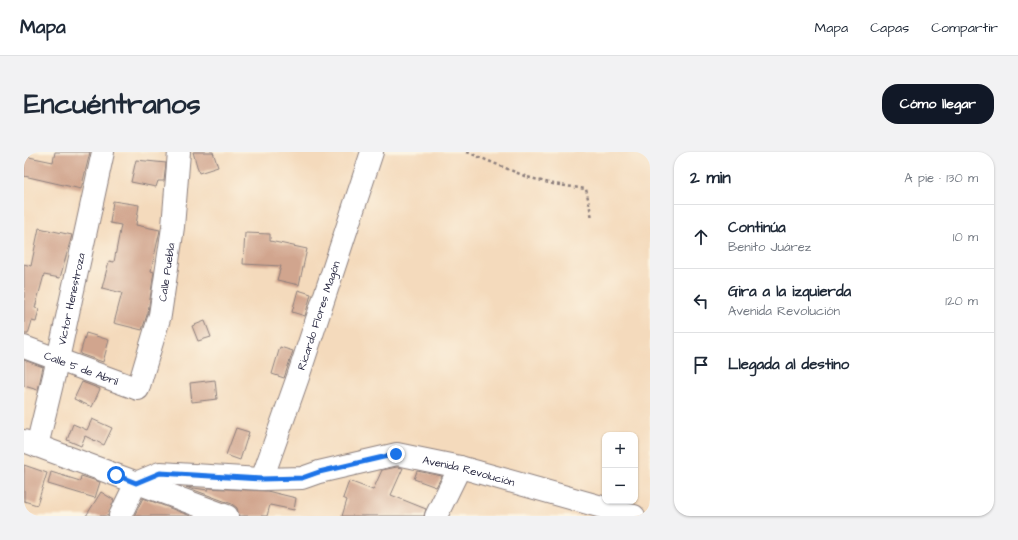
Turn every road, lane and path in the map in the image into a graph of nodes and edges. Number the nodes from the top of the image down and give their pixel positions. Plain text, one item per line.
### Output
1 (103, 152) edge
2 (179, 152) edge
3 (372, 152) edge
4 (467, 152) edge
5 (592, 218) dead end
6 (24, 347) edge
7 (58, 359) junction
8 (138, 389) joint
9 (30, 444) edge
10 (460, 467) junction
11 (262, 479) junction
12 (136, 483) junction
13 (120, 516) edge
14 (227, 516) edge
15 (436, 516) edge
16 (634, 516) edge

1 - 7 street, Víctor Henestroza
2 - 8 street, Calle Puebla
3 - 11 street, Ricardo Flores Magón
4 - 5 path
6 - 7 street, Calle 5 de Abril
7 - 8 street, Calle 5 de Abril
7 - 9 street, Víctor Henestroza
9 - 12 street
10 - 11 street, Avenida Revolución
10 - 15 street
10 - 16 street, Avenida Revolución
11 - 12 street, Avenida Revolución
12 - 13 street
12 - 14 street

